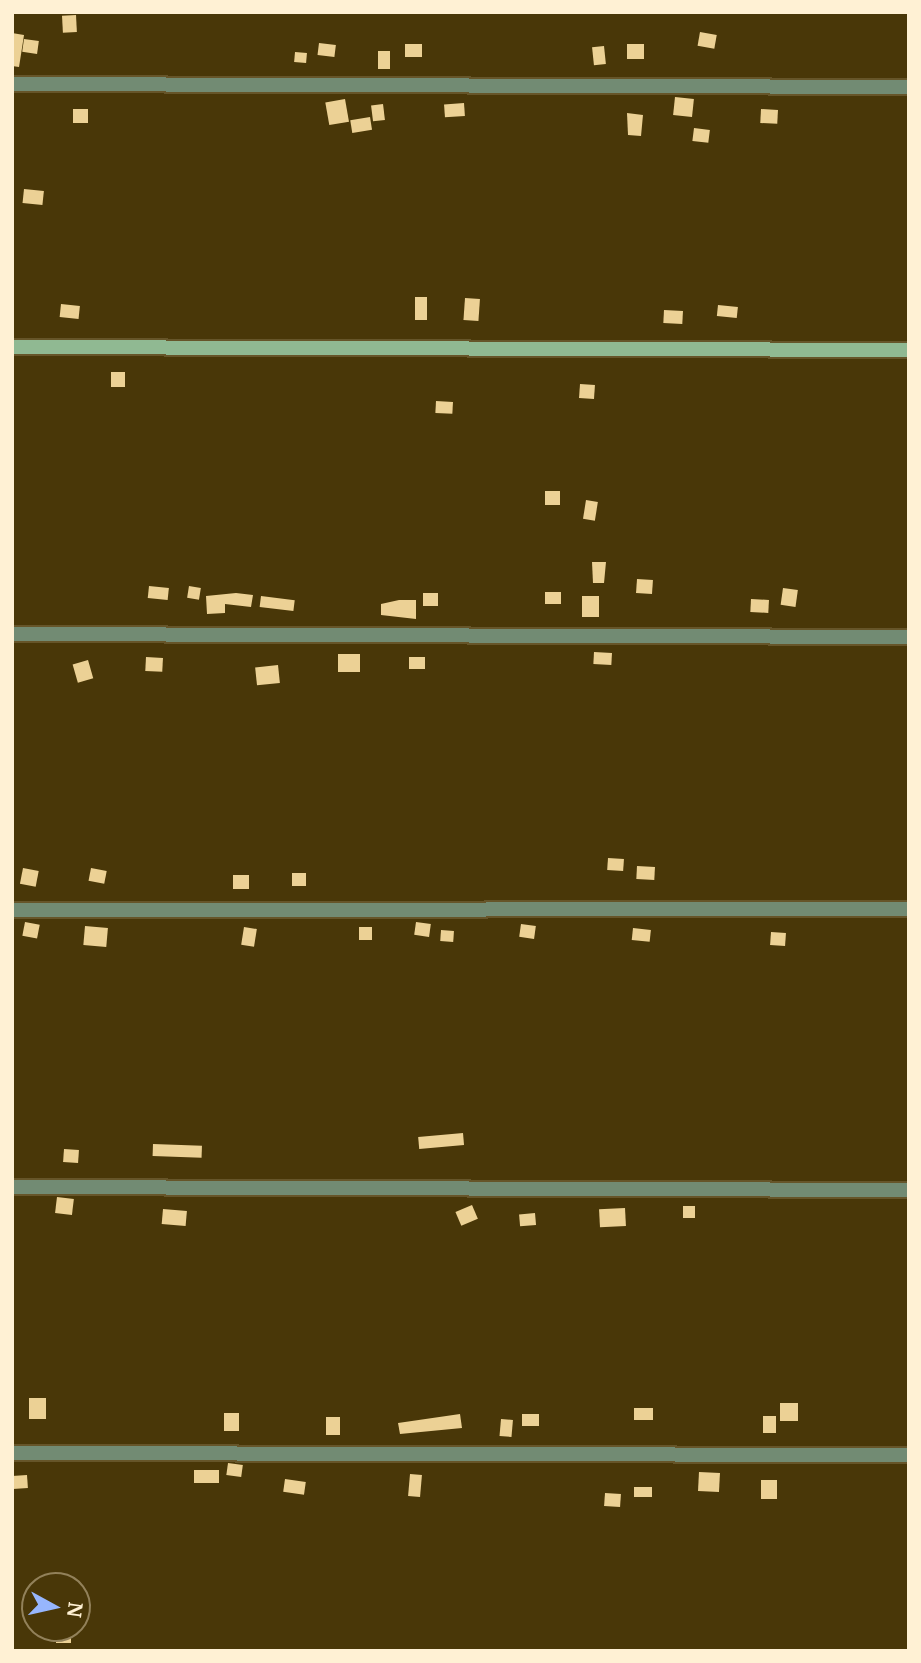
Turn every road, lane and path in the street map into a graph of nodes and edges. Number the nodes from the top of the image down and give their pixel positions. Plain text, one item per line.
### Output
1 (12, 84) edge
2 (909, 86) edge
3 (12, 347) edge
4 (909, 350) edge
5 (12, 634) edge
6 (909, 636) edge
7 (909, 909) edge
8 (12, 911) edge
9 (12, 1186) edge
10 (909, 1190) edge
11 (12, 1453) edge
12 (909, 1455) edge

1 - 2 street
3 - 4 street
5 - 6 street
7 - 8 street
9 - 10 street
11 - 12 street

